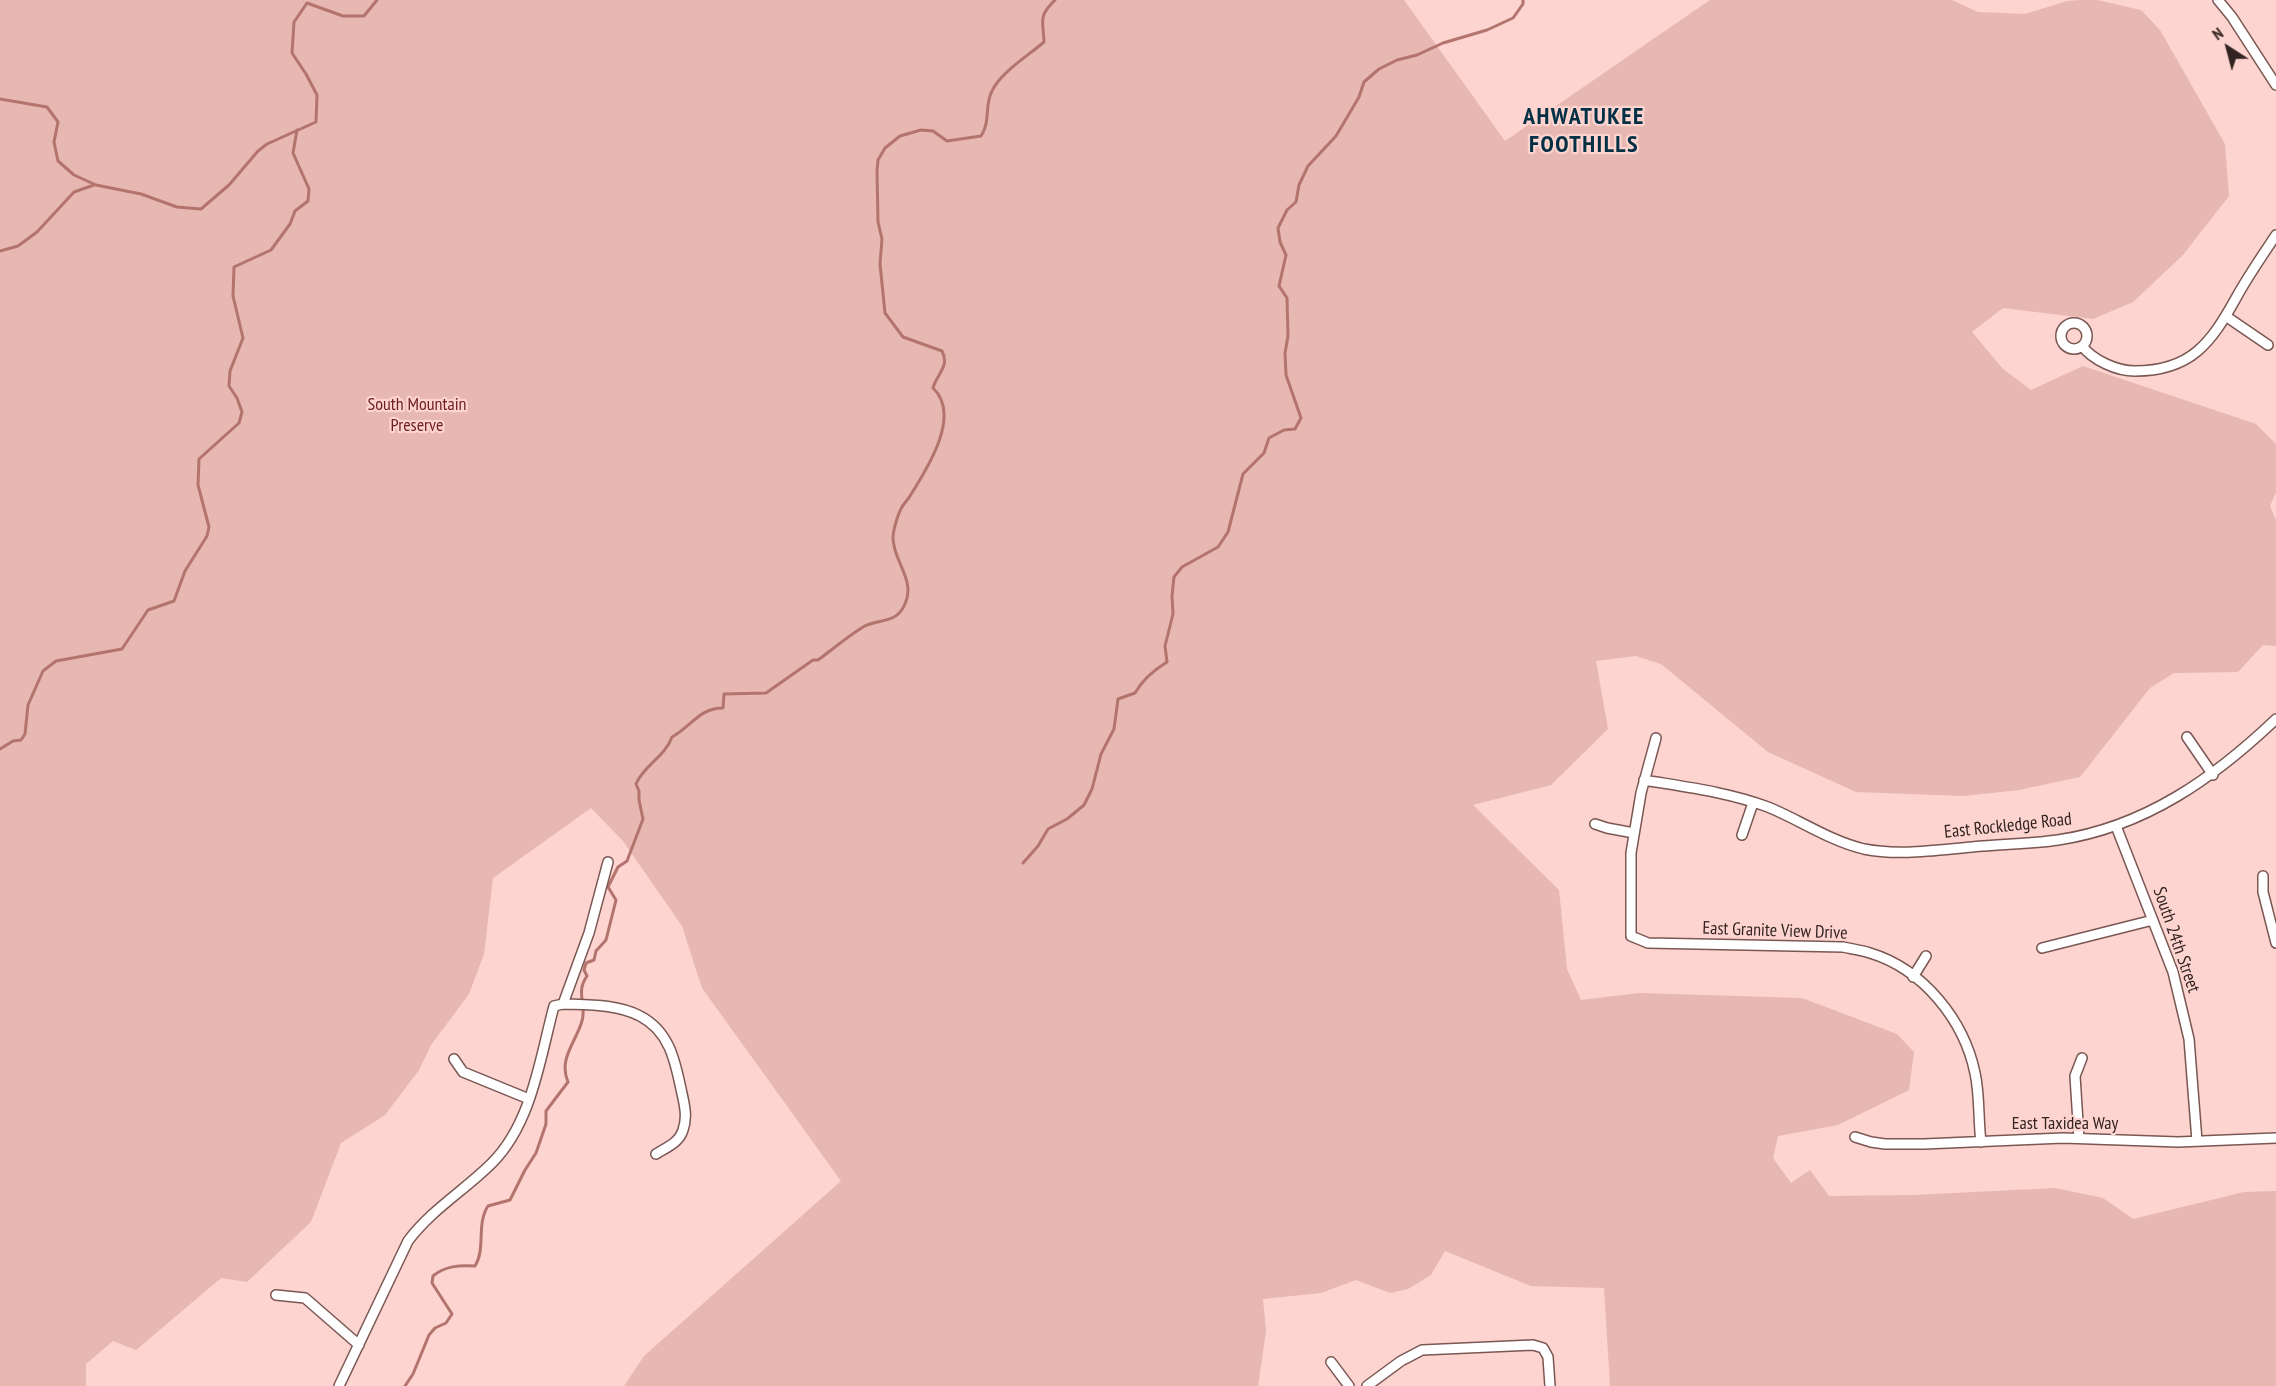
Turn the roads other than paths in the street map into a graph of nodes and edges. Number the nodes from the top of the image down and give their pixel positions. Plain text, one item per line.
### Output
1 (2218, 0) edge
2 (2276, 83) edge
3 (2276, 235) edge
4 (2227, 316) junction
5 (2268, 345) dead end
6 (2082, 346) dead end
7 (2276, 719) edge
8 (2187, 737) dead end
9 (1656, 738) dead end
10 (2212, 774) junction
11 (1644, 780) junction
12 (1753, 803) junction
13 (1595, 824) dead end
14 (2116, 826) junction
15 (1634, 833) junction
16 (1742, 835) dead end
17 (608, 862) dead end
18 (2263, 876) dead end
19 (2152, 920) junction
20 (2273, 924) edge
21 (2276, 944) edge
22 (2042, 948) dead end
23 (1926, 956) dead end
24 (1913, 977) junction
25 (563, 1004) junction
26 (2082, 1058) dead end
27 (454, 1059) dead end
28 (529, 1099) junction
29 (1855, 1137) dead end
30 (2276, 1137) edge
31 (2079, 1138) junction
32 (2197, 1141) junction
33 (1981, 1142) junction
34 (656, 1154) dead end
35 (276, 1295) dead end
36 (359, 1345) junction
37 (1331, 1362) dead end
38 (339, 1386) edge
39 (1349, 1386) edge
40 (1367, 1386) edge
41 (1550, 1386) edge

1 - 2 street
3 - 4 street
4 - 5 street
4 - 6 street
7 - 10 street, East Rockledge Road
8 - 10 street
9 - 11 street
10 - 14 street, East Rockledge Road
11 - 12 street, East Rockledge Road
11 - 15 street
12 - 14 street, East Rockledge Road
12 - 16 street
13 - 15 street
14 - 19 street, South 24th Street
15 - 24 street, East Granite View Drive
17 - 25 street
18 - 20 street
19 - 22 street
19 - 32 street, South 24th Street
20 - 21 street
23 - 24 street
24 - 33 street, East Granite View Drive
25 - 28 street
25 - 34 street
26 - 31 street
27 - 28 street
28 - 36 street
29 - 33 street, East Taxidea Way
30 - 32 street, East Taxidea Way
31 - 32 street, East Taxidea Way
31 - 33 street, East Taxidea Way
35 - 36 street
36 - 38 street
37 - 39 street
40 - 41 street

